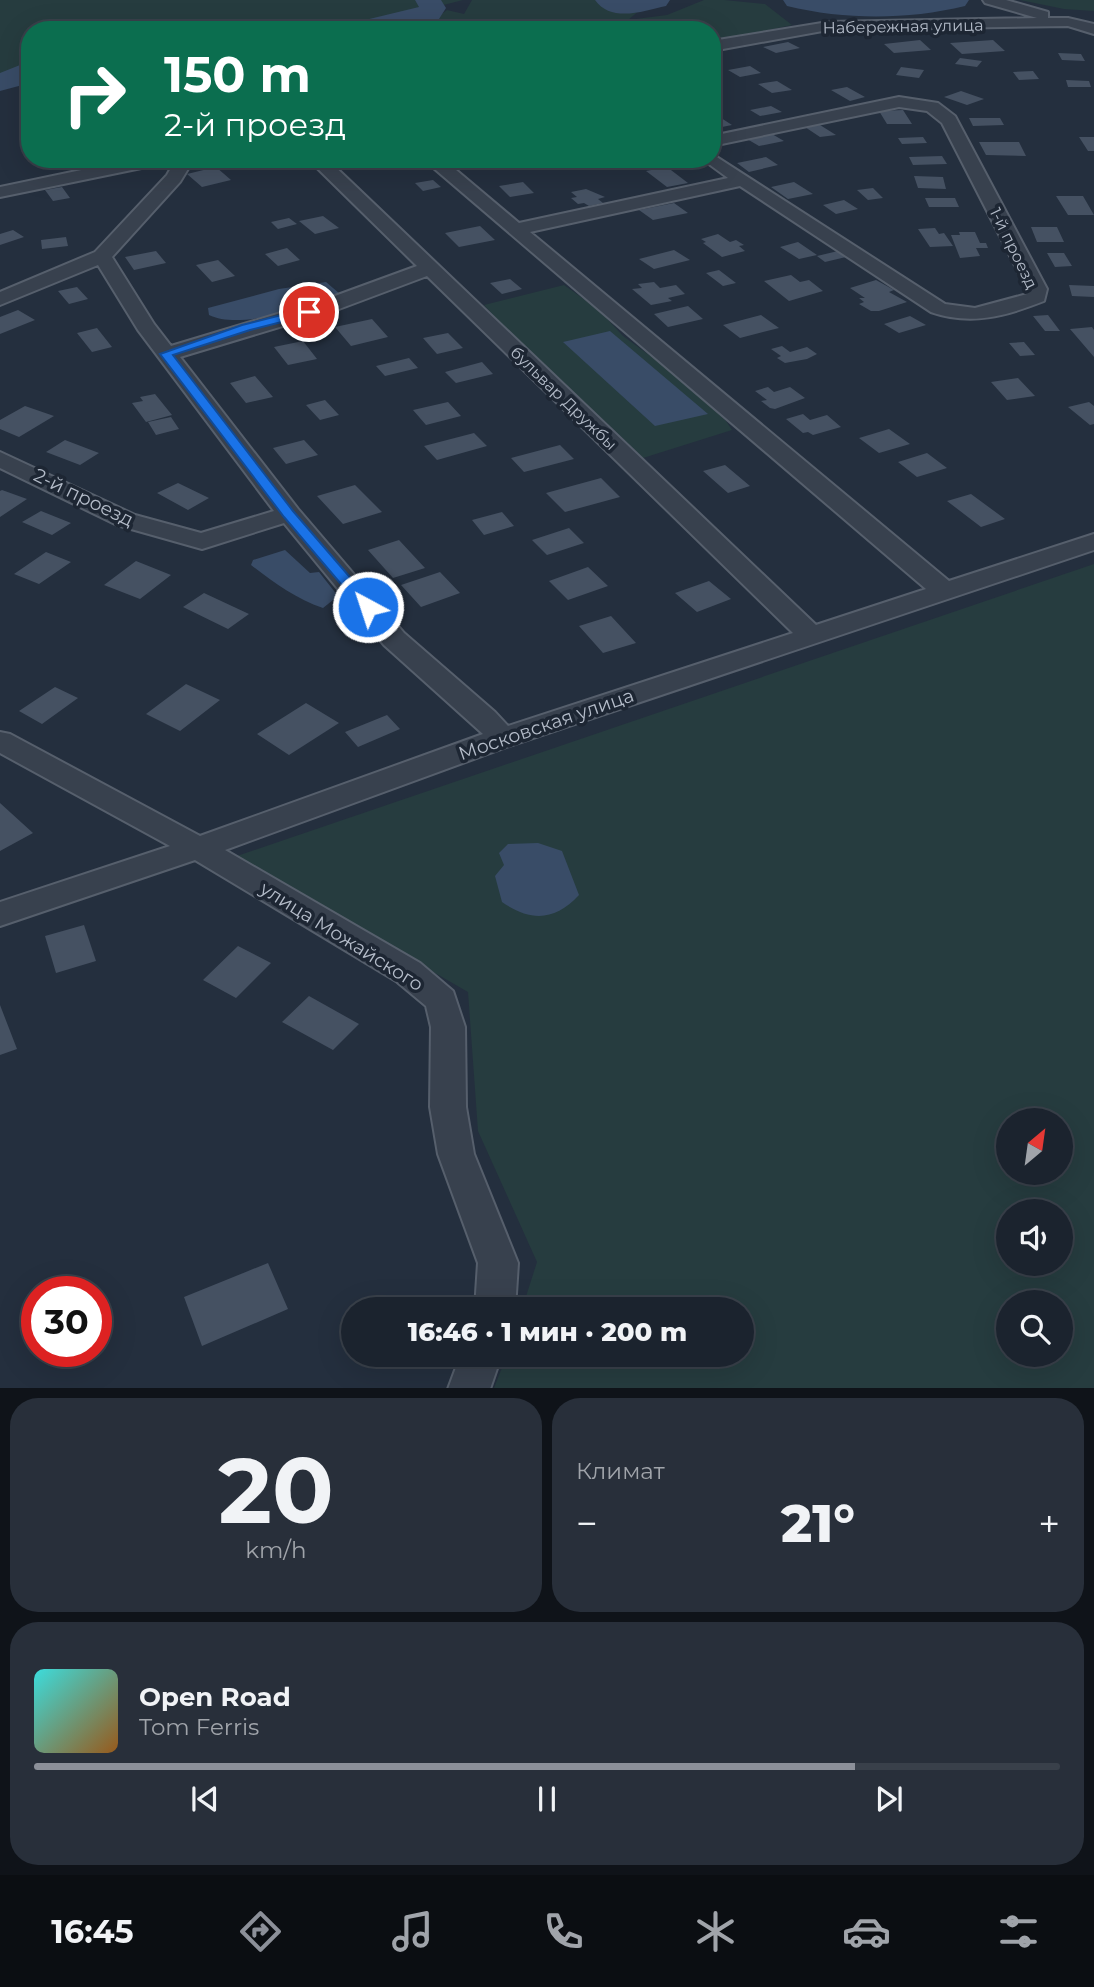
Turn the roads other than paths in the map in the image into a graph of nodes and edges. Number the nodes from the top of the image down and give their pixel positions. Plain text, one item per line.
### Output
1 (994, 1) edge
2 (1068, 22) junction
3 (1094, 29) edge
4 (1094, 36) edge
5 (721, 44) edge
6 (721, 139) edge
7 (721, 165) edge
8 (117, 168) edge
9 (180, 168) edge
10 (326, 168) edge
11 (443, 168) edge
12 (744, 180) junction
13 (0, 192) edge
14 (515, 229) junction
15 (102, 256) junction
16 (428, 268) junction
17 (0, 299) edge
18 (166, 354) junction
19 (0, 459) edge
20 (289, 514) junction
21 (1094, 542) edge
22 (946, 592) junction
23 (812, 636) junction
24 (502, 738) junction
25 (0, 741) edge
26 (198, 848) junction
27 (0, 914) edge
28 (496, 1297) edge
29 (477, 1367) edge
30 (469, 1388) edge

1 - 2 street
2 - 3 street, Набережная улица
2 - 4 street
2 - 5 street, Набережная улица
6 - 12 street, 1-й проезд
7 - 12 street, 1-й проезд
8 - 13 street
9 - 15 street
10 - 16 street, бульвар Дружбы
11 - 14 street
12 - 14 street
14 - 22 street
15 - 17 street
15 - 18 street
16 - 18 street
16 - 23 street, бульвар Дружбы
18 - 20 street
19 - 20 street, 2-й проезд
20 - 24 street
21 - 22 street, Московская улица
22 - 23 street, Московская улица
23 - 24 street, Московская улица
24 - 26 street, Московская улица
25 - 26 street, улица Можайского
26 - 27 street, Московская улица
26 - 28 street, улица Можайского
29 - 30 street

